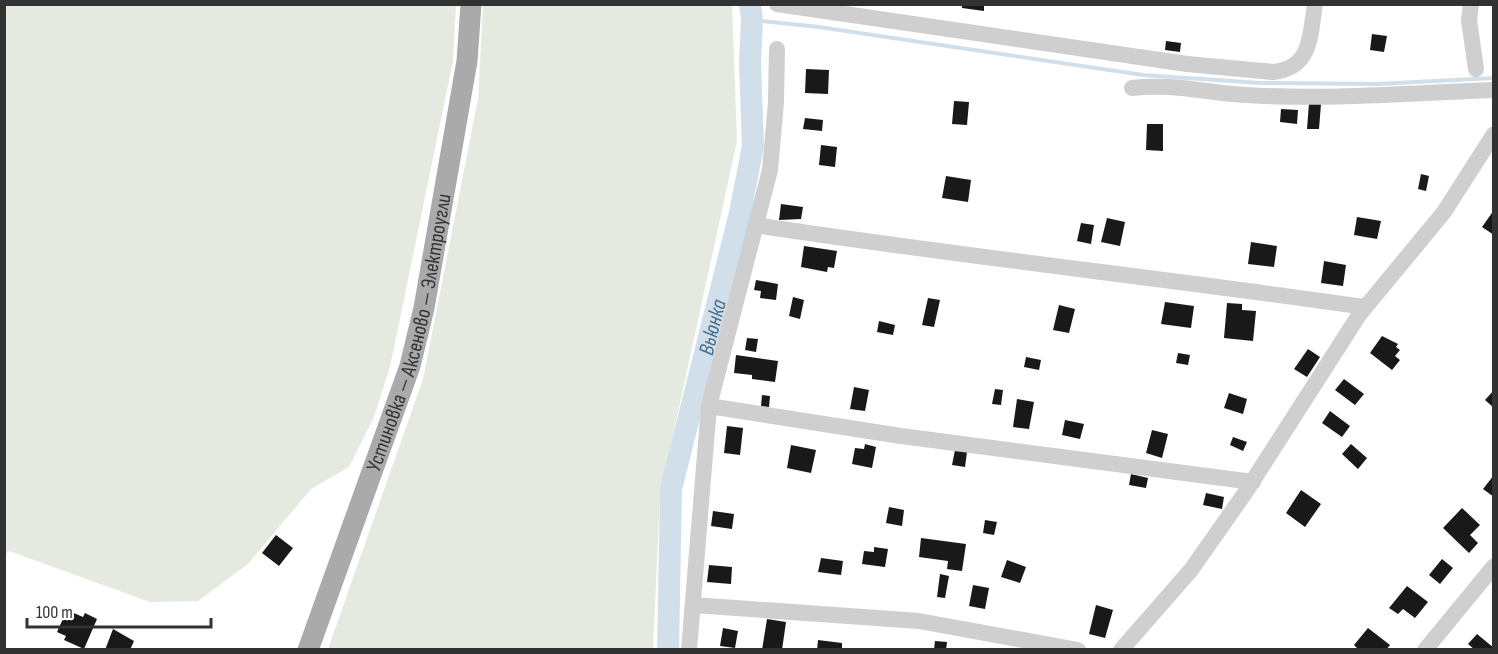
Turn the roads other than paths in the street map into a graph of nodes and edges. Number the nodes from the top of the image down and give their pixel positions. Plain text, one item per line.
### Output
1 (471, 4) edge
2 (777, 4) edge
3 (1315, 4) edge
4 (1471, 4) edge
5 (777, 49) dead end
6 (1476, 69) dead end
7 (1132, 88) dead end
8 (1494, 90) edge
9 (1494, 134) edge
10 (755, 225) junction
11 (1365, 307) junction
12 (709, 406) junction
13 (1253, 482) junction
14 (1494, 566) edge
15 (693, 605) junction
16 (308, 650) edge
17 (689, 650) edge
18 (1078, 650) edge
19 (1121, 650) edge
20 (1425, 650) edge

1 - 16 main road, Устиновка — Аксеново — Электроугли
2 - 3 street
4 - 6 street
5 - 10 street
7 - 8 street
9 - 11 street
10 - 11 street
10 - 12 street
11 - 13 street
12 - 13 street
12 - 15 street
13 - 19 street
14 - 20 street
15 - 17 street
15 - 18 street

